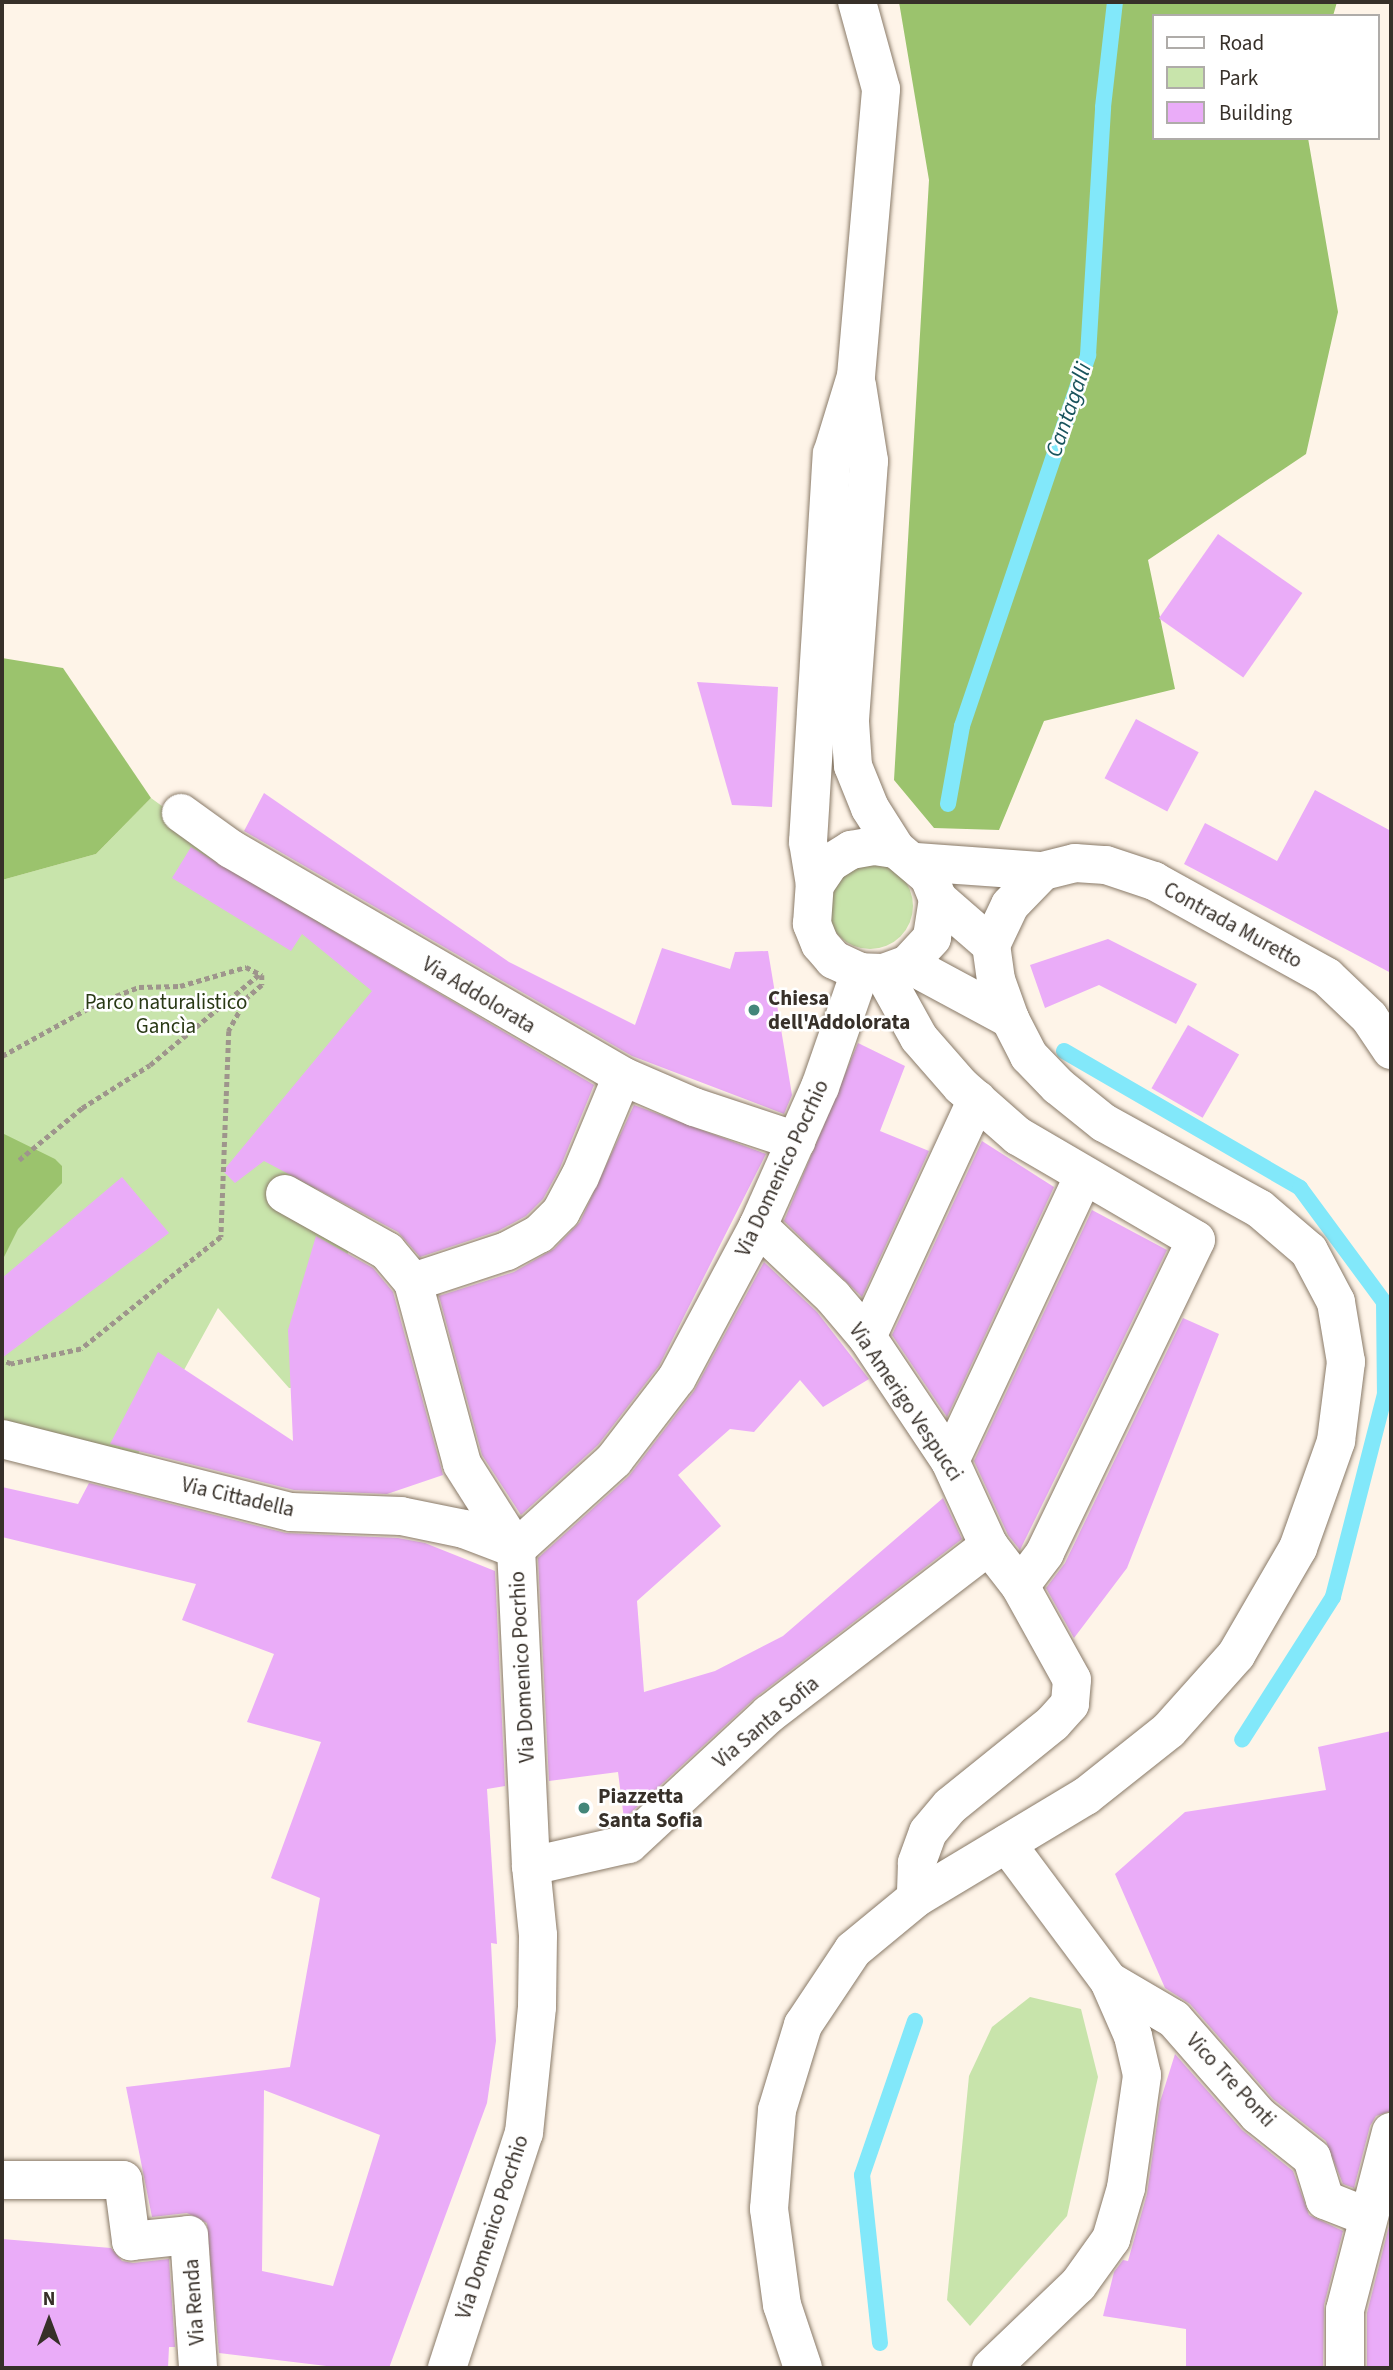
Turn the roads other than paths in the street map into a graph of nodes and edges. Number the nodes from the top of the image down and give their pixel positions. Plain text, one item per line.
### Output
1 (857, 2) edge
2 (856, 376) junction
3 (181, 813) dead end
4 (906, 856) junction
5 (1043, 871) junction
6 (815, 885) junction
7 (938, 899) junction
8 (991, 945) junction
9 (884, 970) junction
10 (1010, 1019) junction
11 (1391, 1050) edge
12 (622, 1076) junction
13 (977, 1100) junction
14 (796, 1141) junction
15 (1083, 1177) junction
16 (285, 1194) dead end
17 (758, 1226) junction
18 (414, 1282) junction
19 (867, 1337) junction
20 (2, 1439) edge
21 (950, 1461) junction
22 (989, 1546) junction
23 (516, 1549) junction
24 (1020, 1586) junction
25 (1007, 1844) junction
26 (531, 1866) junction
27 (916, 1898) junction
28 (1109, 1981) junction
29 (1391, 2132) edge
30 (2, 2180) edge
31 (1373, 2237) edge
32 (198, 2368) edge
33 (447, 2368) edge
34 (803, 2368) edge
35 (991, 2368) edge
36 (1345, 2368) edge

1 - 2 street
2 - 4 street
2 - 6 street
3 - 12 street, Via Addolorata
4 - 5 street, Contrada Muretto
4 - 6 street
4 - 7 street
5 - 8 street
5 - 11 street, Contrada Muretto
6 - 9 street
7 - 8 street
7 - 9 street
8 - 10 street
9 - 10 street
9 - 13 street
9 - 14 street, Via Domenico Pocrhio
10 - 25 street
12 - 14 street, Via Addolorata
12 - 18 street
13 - 15 street
13 - 19 street
14 - 17 street, Via Domenico Pocrhio
15 - 21 street
15 - 24 street
16 - 18 street
17 - 19 street, Via Amerigo Vespucci
17 - 23 street, Via Domenico Pocrhio
18 - 23 street
19 - 21 street, Via Amerigo Vespucci
20 - 23 street, Via Cittadella
21 - 22 street, Via Amerigo Vespucci
22 - 24 street, Via Amerigo Vespucci
22 - 26 street, Via Santa Sofia
23 - 26 street, Via Domenico Pocrhio
24 - 27 street, Via Amerigo Vespucci
25 - 27 street
25 - 28 street
26 - 33 street, Via Domenico Pocrhio
27 - 34 street
28 - 31 street, Vico Tre Ponti
28 - 35 street
29 - 31 street
30 - 32 street, Via Renda
31 - 36 street

